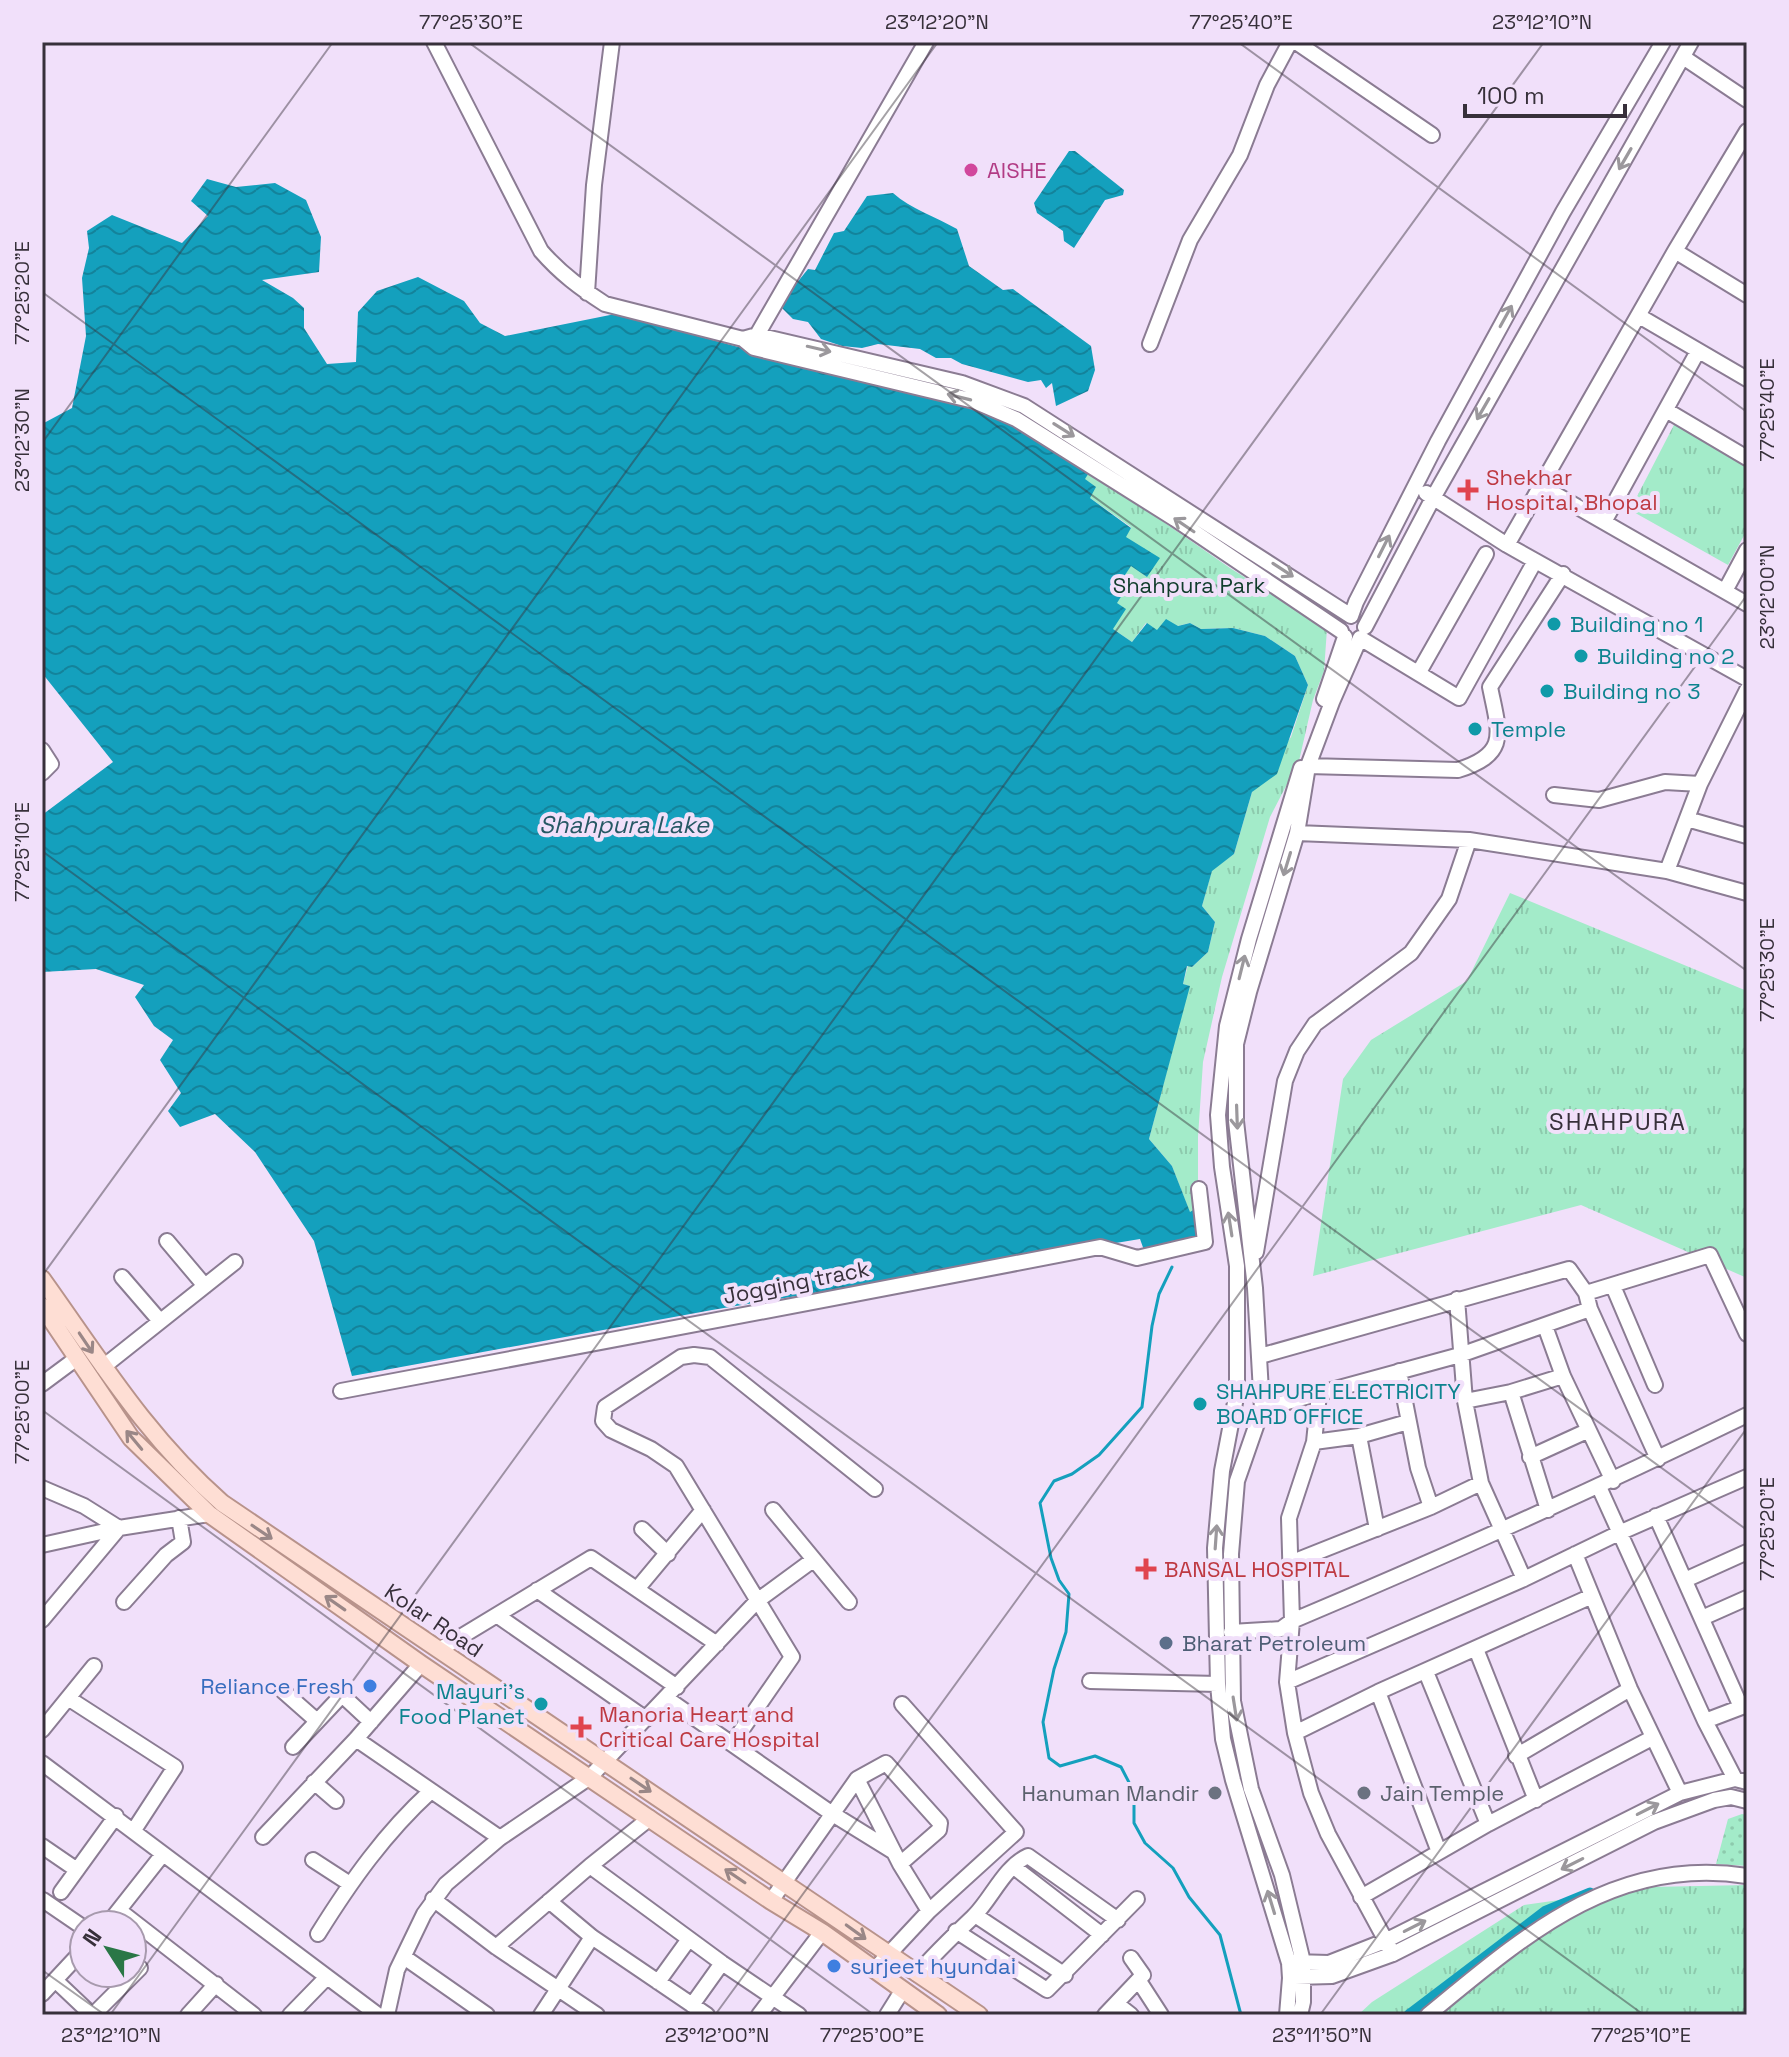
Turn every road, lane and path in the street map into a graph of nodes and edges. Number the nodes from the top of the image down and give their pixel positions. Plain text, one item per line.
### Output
1 (434, 42) edge
2 (612, 42) edge
3 (926, 42) edge
4 (1293, 42) edge
5 (1663, 42) edge
6 (1691, 42) edge
7 (1683, 57) junction
8 (1747, 100) edge
9 (1747, 131) edge
10 (1432, 135) dead end
11 (1675, 251) junction
12 (587, 293) junction
13 (1747, 295) edge
14 (1639, 316) junction
15 (751, 341) junction
16 (1150, 344) dead end
17 (1698, 351) junction
18 (1747, 379) edge
19 (1666, 410) junction
20 (1747, 458) edge
21 (1415, 486) junction
22 (1541, 486) junction
23 (1433, 498) junction
24 (1604, 522) junction
25 (1507, 545) junction
26 (1747, 550) edge
27 (1486, 554) dead end
28 (1535, 561) junction
29 (1563, 574) junction
30 (1725, 591) junction
31 (1747, 604) edge
32 (1351, 616) junction
33 (1353, 633) junction
34 (1419, 672) junction
35 (1747, 679) edge
36 (1747, 690) edge
37 (42, 750) edge
38 (1308, 766) junction
39 (42, 773) edge
40 (1700, 784) junction
41 (1554, 795) dead end
42 (1687, 819) junction
43 (1297, 833) junction
44 (1747, 836) edge
45 (1469, 840) junction
46 (1667, 871) junction
47 (1747, 893) edge
48 (1199, 1189) dead end
49 (167, 1241) dead end
50 (235, 1262) dead end
51 (1237, 1266) junction
52 (1253, 1271) junction
53 (122, 1277) dead end
54 (42, 1279) edge
55 (205, 1286) junction
56 (1613, 1286) junction
57 (1586, 1293) junction
58 (1457, 1299) junction
59 (42, 1306) edge
60 (1590, 1309) junction
61 (160, 1321) junction
62 (1545, 1326) junction
63 (1747, 1334) edge
64 (1460, 1355) junction
65 (1260, 1356) junction
66 (77, 1358) junction
67 (103, 1367) junction
68 (1399, 1371) junction
69 (1563, 1376) junction
70 (42, 1384) edge
71 (1655, 1385) dead end
72 (341, 1391) dead end
73 (1511, 1392) junction
74 (1319, 1394) junction
75 (1465, 1401) junction
76 (1262, 1409) junction
77 (1747, 1415) edge
78 (1408, 1422) junction
79 (1587, 1431) junction
80 (1359, 1436) junction
81 (1314, 1442) junction
82 (1530, 1457) junction
83 (1658, 1459) junction
84 (1747, 1477) edge
85 (1481, 1483) junction
86 (1606, 1484) junction
87 (42, 1488) edge
88 (875, 1489) dead end
89 (1431, 1507) junction
90 (703, 1510) junction
91 (773, 1510) dead end
92 (1548, 1510) junction
93 (209, 1514) junction
94 (1656, 1516) junction
95 (179, 1518) junction
96 (119, 1528) junction
97 (642, 1529) dead end
98 (1377, 1529) junction
99 (1501, 1532) junction
100 (1619, 1533) junction
101 (42, 1545) edge
102 (1747, 1552) edge
103 (668, 1554) junction
104 (1575, 1554) junction
105 (813, 1560) junction
106 (1290, 1563) junction
107 (1524, 1579) junction
108 (1685, 1580) junction
109 (637, 1589) junction
110 (537, 1590) junction
111 (1592, 1596) junction
112 (1744, 1599) edge
113 (757, 1601) junction
114 (124, 1602) dead end
115 (849, 1602) dead end
116 (389, 1616) junction
117 (498, 1616) junction
118 (1747, 1616) edge
119 (1702, 1618) junction
120 (42, 1620) edge
121 (1292, 1621) junction
122 (1231, 1632) junction
123 (378, 1633) junction
124 (717, 1644) junction
125 (1476, 1649) junction
126 (439, 1650) junction
127 (421, 1664) junction
128 (94, 1666) dead end
129 (1426, 1672) junction
130 (1090, 1681) dead end
131 (1287, 1682) junction
132 (1218, 1684) junction
133 (1630, 1689) junction
134 (283, 1691) dead end
135 (671, 1692) junction
136 (1378, 1692) junction
137 (68, 1698) junction
138 (902, 1704) dead end
139 (1744, 1706) edge
140 (646, 1719) junction
141 (317, 1721) junction
142 (1705, 1721) junction
143 (371, 1722) junction
144 (42, 1730) edge
145 (1295, 1733) junction
146 (1652, 1738) junction
147 (356, 1739) junction
148 (732, 1744) junction
149 (293, 1747) dead end
150 (1516, 1756) junction
151 (605, 1762) junction
152 (42, 1763) edge
153 (590, 1777) junction
154 (857, 1779) junction
155 (1741, 1780) edge
156 (314, 1782) junction
157 (431, 1791) junction
158 (1680, 1793) junction
159 (1536, 1800) junction
160 (336, 1801) dead end
161 (1747, 1801) edge
162 (831, 1813) junction
163 (116, 1816) junction
164 (650, 1818) junction
165 (1488, 1824) junction
166 (134, 1830) junction
167 (263, 1837) dead end
168 (500, 1838) junction
169 (42, 1846) edge
170 (1439, 1852) junction
171 (163, 1854) junction
172 (897, 1858) junction
173 (313, 1860) dead end
174 (590, 1866) junction
175 (1014, 1867) junction
176 (77, 1870) junction
177 (1747, 1876) edge
178 (784, 1881) junction
179 (350, 1884) junction
180 (61, 1892) dead end
181 (1361, 1897) junction
182 (433, 1899) junction
183 (1137, 1899) dead end
184 (43, 1900) edge
185 (549, 1901) junction
186 (771, 1901) junction
187 (122, 1909) edge
188 (929, 1911) junction
189 (975, 1915) junction
190 (68, 1917) edge
191 (1118, 1920) junction
192 (956, 1931) junction
193 (148, 1932) edge
194 (822, 1932) junction
195 (318, 1934) dead end
196 (1102, 1935) junction
197 (592, 1937) junction
198 (689, 1939) junction
199 (496, 1947) junction
200 (1389, 1947) junction
201 (888, 1955) junction
202 (404, 1957) junction
203 (1131, 1958) dead end
204 (722, 1963) junction
205 (68, 1965) edge
206 (874, 1970) junction
207 (1296, 1970) junction
208 (917, 1974) junction
209 (1065, 1975) junction
210 (327, 1977) junction
211 (1139, 1981) junction
212 (658, 1982) junction
213 (216, 1984) junction
214 (47, 1987) edge
215 (559, 1987) junction
216 (119, 1989) edge
217 (902, 1991) junction
218 (771, 1997) junction
219 (1117, 2004) junction
220 (692, 2005) junction
221 (472, 2010) edge
222 (92, 2015) edge
223 (188, 2015) edge
224 (254, 2015) edge
225 (290, 2015) edge
226 (378, 2015) edge
227 (387, 2015) edge
228 (487, 2015) edge
229 (541, 2015) edge
230 (597, 2015) edge
231 (707, 2015) edge
232 (759, 2015) edge
233 (799, 2015) edge
234 (887, 2015) edge
235 (938, 2015) edge
236 (979, 2015) edge
237 (1105, 2015) edge
238 (1131, 2015) edge
239 (1161, 2015) edge
240 (1287, 2015) edge
241 (1300, 2015) edge
242 (1428, 2015) edge

1 - 12 street
2 - 12 street
3 - 15 street
4 - 10 street
4 - 16 street
21 -> 5 street
6 - 7 street
7 - 8 street
7 -> 23 street
9 - 11 street
11 - 13 street
11 - 14 street
12 - 15 street
14 - 17 street
14 - 22 street
15 -> 32 street
33 -> 15 street
17 - 18 street
17 - 19 street
19 - 20 street
19 - 24 street
21 - 23 street
32 -> 21 street
22 - 24 street
22 - 25 street
23 - 25 street
23 - 33 street
24 - 30 street
25 - 28 street
26 - 30 street
27 - 34 street
28 - 29 street
28 - 34 street
29 - 35 street
29 - 38 street
30 - 31 street
32 - 33 street
33 - 34 street
33 - 38 street
51 -> 33 street
36 - 40 street
37 - 39 street
38 - 43 street
40 - 41 street
40 - 42 street
42 - 44 street
42 - 46 street
43 - 45 street
43 -> 52 street
45 - 46 street
45 - 52 street
46 - 47 street
48 - 72 street, Jogging track
49 - 55 street
50 - 55 street
51 - 52 street
132 -> 51 street
52 - 65 street
53 - 61 street
54 -> 67 main road, Kolar Road
55 - 61 street
56 - 57 street
56 - 63 street
56 - 71 street
57 - 58 street
57 - 60 street
58 - 64 street
58 - 65 street
59 - 66 main road, Kolar Road
60 - 62 street
60 - 83 street
61 - 67 street
62 - 64 street
62 - 69 street
64 - 68 street
64 - 75 street
65 - 76 street
66 - 70 street
93 -> 66 main road, Kolar Road
67 -> 116 main road, Kolar Road
68 - 74 street
68 - 78 street
69 - 73 street
69 - 79 street
73 - 75 street
73 - 82 street
74 - 76 street
74 - 81 street
75 - 85 street
76 - 122 street
77 - 83 street
78 - 80 street
78 - 89 street
79 - 82 street
79 - 86 street
80 - 81 street
80 - 98 street
81 - 106 street
82 - 92 street
83 - 86 street
84 - 94 street
85 - 89 street
85 - 99 street
86 - 92 street
86 - 100 street
87 - 96 street
88 - 90 street
89 - 98 street
90 - 103 street
90 - 113 street
91 - 105 street
92 - 99 street
93 - 95 street
123 -> 93 main road, Kolar Road
94 - 100 street
94 - 108 street
95 - 96 street
95 - 114 street
96 - 101 street
96 - 120 street
97 - 103 street
98 - 106 street
99 - 107 street
99 - 121 street
100 - 104 street
100 - 142 street
102 - 108 street
103 - 109 street
104 - 107 street
104 - 111 street
105 - 113 street
105 - 115 street
106 - 121 street
107 - 131 street
108 - 119 street
109 - 110 street
109 - 124 street
110 - 117 street
110 - 135 street
111 - 125 street
111 - 133 street
112 - 118 street
112 - 119 street
113 - 124 street
113 - 148 street
116 - 123 main road
116 - 126 main road, Kolar Road
117 - 126 street
117 - 140 street
119 - 139 street
121 - 122 street
121 - 131 street
122 -> 207 street
123 - 127 main road, Kolar Road
124 - 135 street
125 - 129 street
125 - 150 street
126 - 151 main road, Kolar Road
127 - 143 street
127 - 153 main road, Kolar Road
128 - 137 street
129 - 136 street
129 - 165 street
130 - 132 street
131 - 145 street
207 -> 132 street
133 - 146 street
133 - 150 street
134 - 141 street
135 - 140 street
135 - 148 street
136 - 145 street
136 - 170 street
137 - 144 street
137 - 166 street
138 - 188 street
139 - 142 street
140 - 151 street
141 - 143 street
141 - 149 street
142 - 155 street
143 - 147 street
145 - 181 street
146 - 158 street
146 - 159 street
147 - 156 street
147 - 157 street
148 - 162 street
150 - 159 street
151 - 153 street
151 -> 178 main road, Kolar Road
152 - 163 street
153 - 164 main road, Kolar Road
153 - 168 street
154 - 162 street
154 - 172 street
154 - 172 street
155 - 158 street
156 - 160 street
156 - 167 street
157 - 168 street
157 - 179 street
200 -> 158 street
159 - 165 street
161 -> 200 street
162 - 172 street
162 - 178 street
163 - 166 street
163 - 176 street
164 - 174 street
186 -> 164 main road, Kolar Road
165 - 170 street
166 - 171 street
168 - 182 street
169 - 176 street
170 - 181 street
171 - 187 street
171 - 210 street
172 - 188 street
173 - 179 street
174 - 185 street
174 - 198 street
175 - 189 street
175 - 191 street
175 - 196 street
176 - 180 street
177 - 242 street
178 - 186 street
178 -> 201 main road, Kolar Road
179 - 195 street
181 - 200 street
182 - 199 street
182 - 202 street
183 - 191 street
184 - 190 street
185 - 197 street
185 - 199 street
186 - 194 main road, Kolar Road
188 - 201 street
189 - 192 street
189 - 209 street
191 - 196 street
192 - 208 street
192 - 209 street
193 - 213 street
194 - 206 main road, Kolar Road
194 - 218 street
196 - 209 street
197 - 212 street
197 - 215 street
198 - 204 street
198 - 212 street
199 - 215 street
200 - 207 street
201 - 206 street
201 - 208 main road, Kolar Road
202 - 221 street
202 - 227 street
203 - 211 street
204 - 218 street
204 - 220 street
205 - 214 street
206 - 217 main road, Kolar Road
207 - 240 street
207 - 241 street
208 - 217 main road
208 - 236 main road, Kolar Road
210 - 225 street
210 - 226 street
211 - 219 street
211 - 239 street
212 - 220 street
213 - 223 street
213 - 224 street
214 - 222 street
215 - 229 street
215 - 230 street
216 - 222 street
217 - 234 street
217 - 235 main road, Kolar Road
218 - 232 street
218 - 233 street
219 - 237 street
219 - 238 street
220 - 231 street
221 - 228 street

